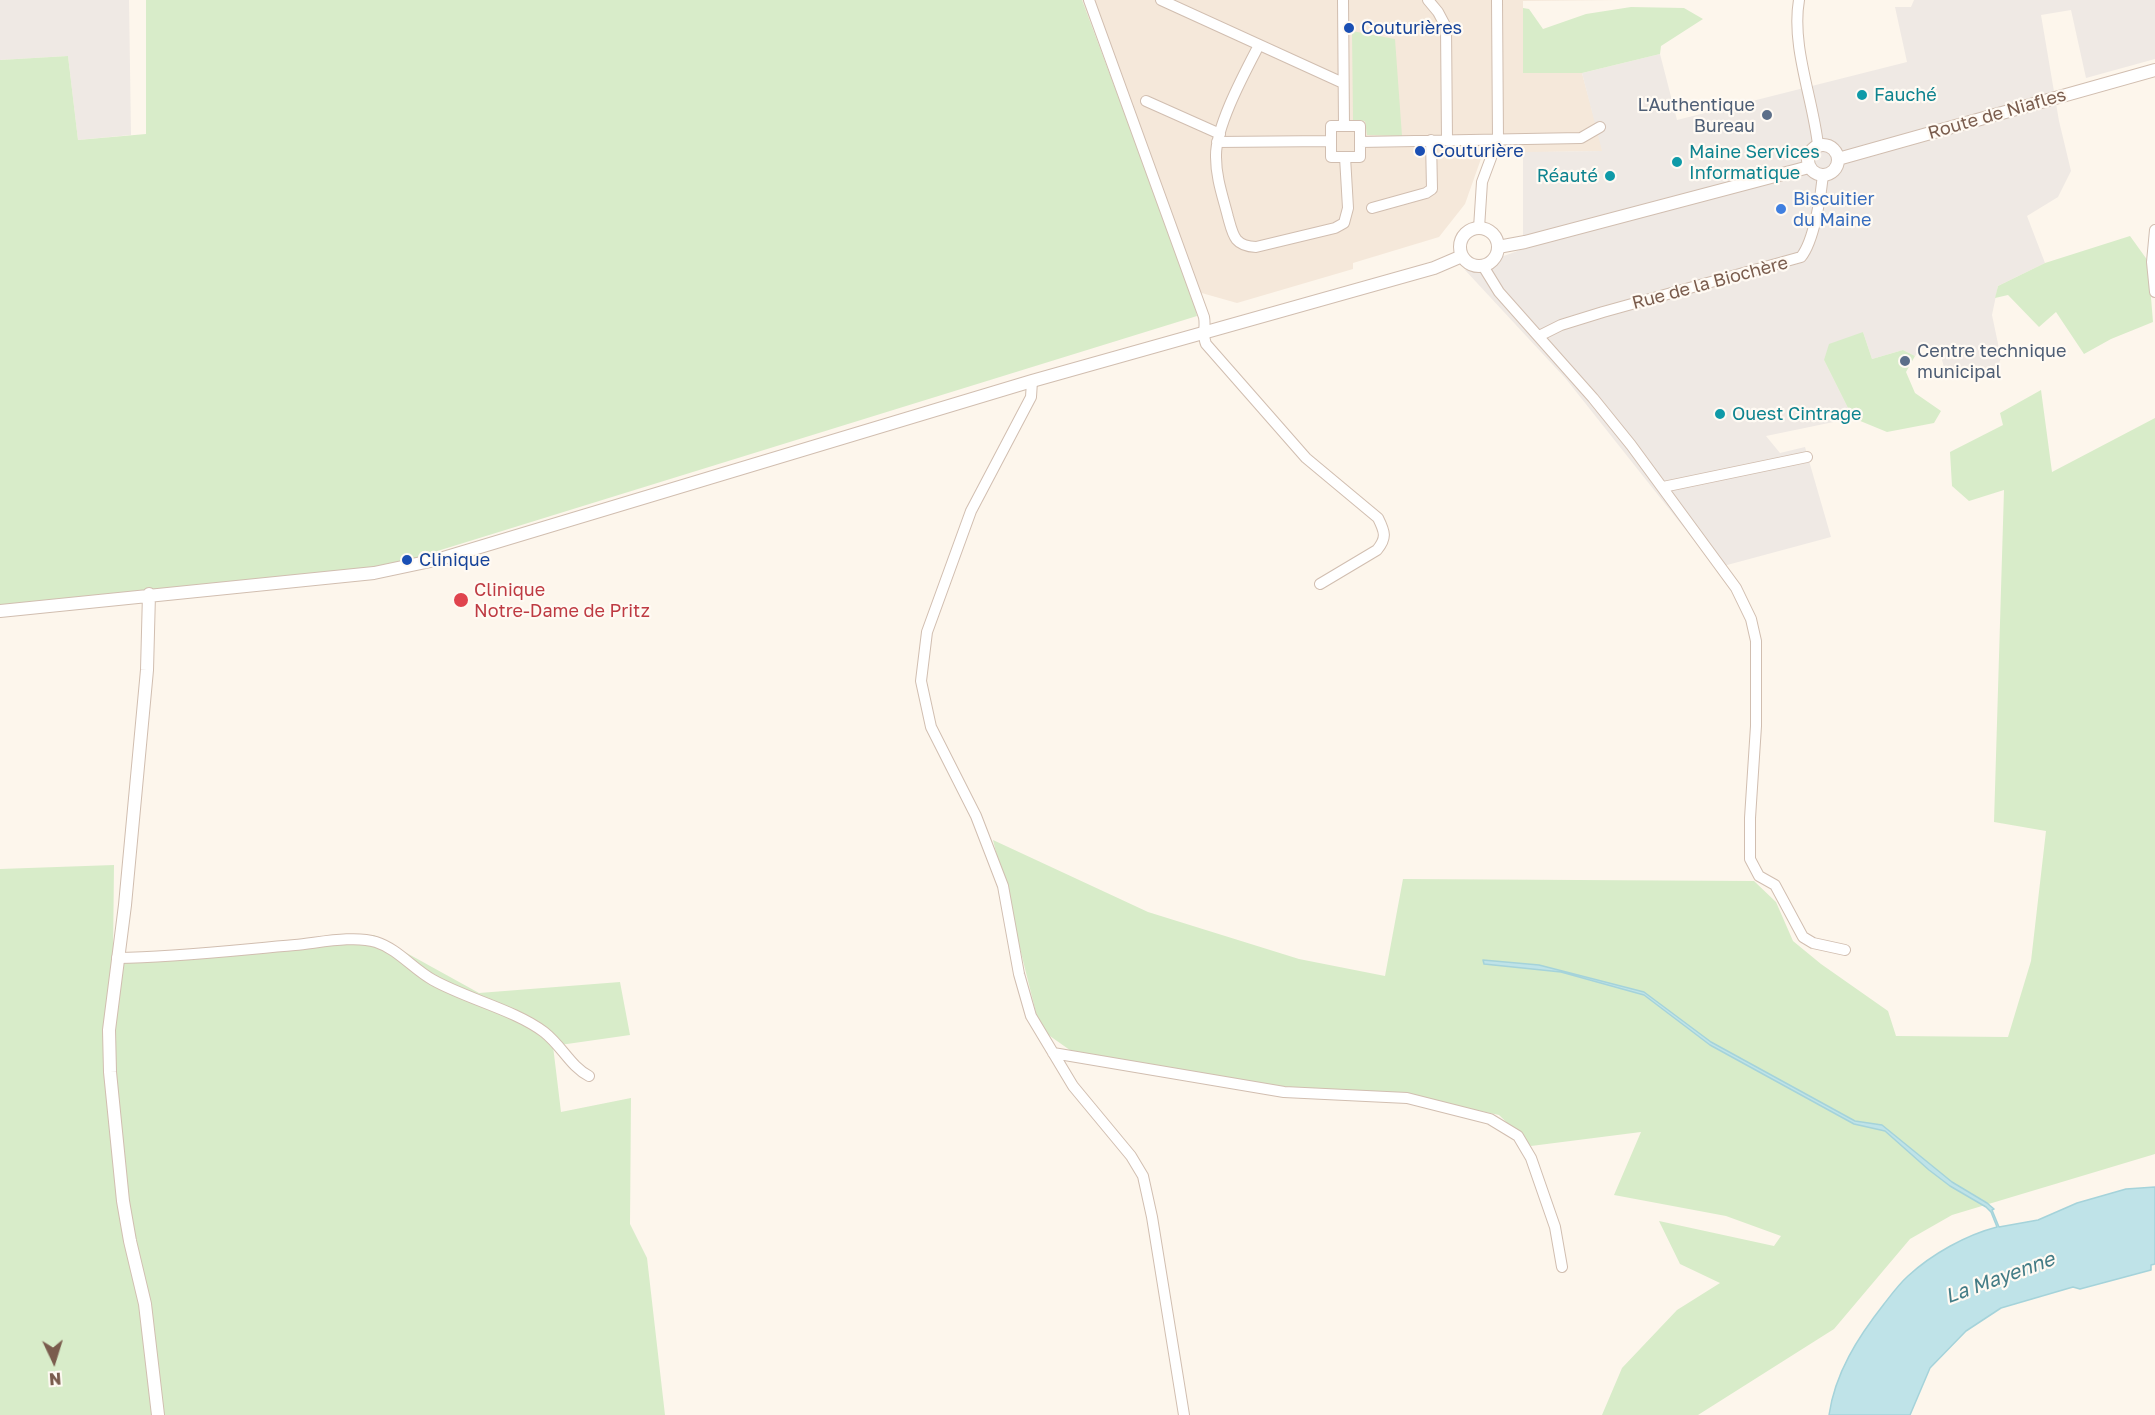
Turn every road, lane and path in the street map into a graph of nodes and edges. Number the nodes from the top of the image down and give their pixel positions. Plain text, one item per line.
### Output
1 (1089, 0) edge
2 (1161, 0) edge
3 (1343, 0) edge
4 (1428, 0) edge
5 (1497, 0) edge
6 (1799, 0) edge
7 (1259, 45) junction
8 (2155, 70) edge
9 (1343, 83) junction
10 (1146, 100) dead end
11 (1344, 126) junction
12 (1600, 127) dead end
13 (1219, 138) junction
14 (1498, 138) junction
15 (1431, 140) junction
16 (1447, 140) junction
17 (1331, 141) junction
18 (1360, 142) junction
19 (1818, 145) junction
20 (1345, 157) junction
21 (1838, 159) junction
22 (1809, 167) junction
23 (1823, 175) junction
24 (1372, 208) dead end
25 (1479, 228) junction
26 (2155, 230) edge
27 (1498, 247) junction
28 (1462, 256) junction
29 (1483, 266) junction
30 (2155, 292) edge
31 (1204, 333) junction
32 (1539, 336) junction
33 (1032, 381) junction
34 (1807, 458) dead end
35 (1663, 487) junction
36 (1320, 584) dead end
37 (149, 594) junction
38 (0, 611) edge
39 (1845, 950) dead end
40 (117, 958) junction
41 (1053, 1053) junction
42 (589, 1076) dead end
43 (1562, 1267) dead end
44 (158, 1415) edge
45 (1184, 1415) edge

1 - 31 street
2 - 7 street
3 - 9 street
4 - 16 street
5 - 14 street
6 - 19 street
7 - 9 street
7 - 13 street
8 - 21 street, Route de Niafles
9 - 11 street
10 - 13 street
11 - 17 street
11 - 18 street
12 - 14 street
13 - 17 street
13 - 20 street
14 - 16 street
14 - 25 street
15 - 16 street
15 - 18 street
15 - 24 street
17 - 20 street
18 - 20 street
19 - 21 street
19 - 22 street
21 - 23 street
22 - 23 street
22 - 27 street
23 - 32 street, Rue de la Biochère
25 - 27 street
25 - 28 street
26 - 30 street
27 - 29 street
28 - 29 street
28 - 31 street
29 - 32 street
31 - 33 street
31 - 36 street
32 - 35 street
33 - 37 street
33 - 41 street
34 - 35 street
35 - 39 street
37 - 38 street
37 - 40 street
40 - 42 street
40 - 44 street
41 - 43 street
41 - 45 street

